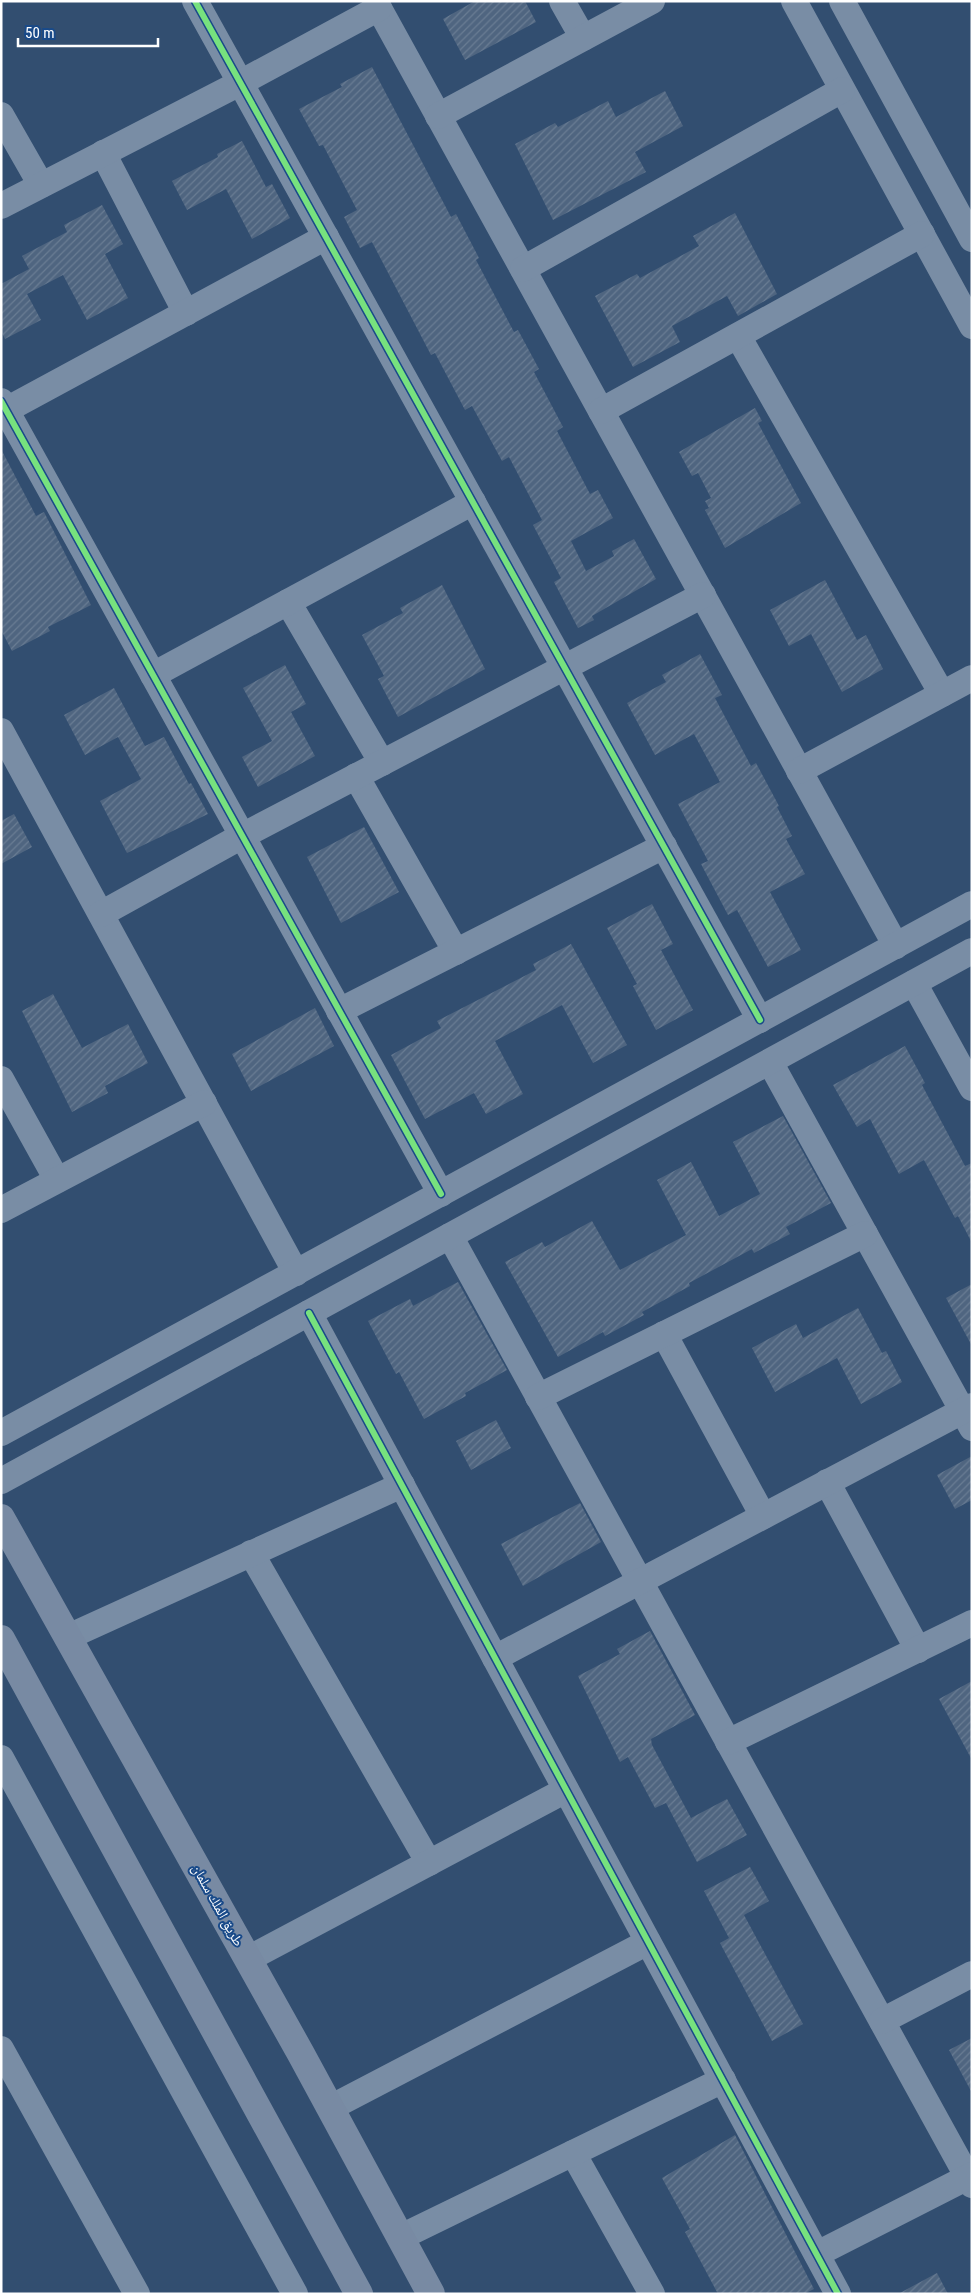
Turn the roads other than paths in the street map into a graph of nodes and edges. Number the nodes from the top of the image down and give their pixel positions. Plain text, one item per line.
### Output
1 (195, 1) edge
2 (562, 1) edge
3 (652, 1) edge
4 (794, 1) edge
5 (842, 1) edge
6 (377, 4) edge
7 (583, 38) junction
8 (240, 83) junction
9 (842, 90) junction
10 (1, 115) edge
11 (438, 116) junction
12 (103, 153) junction
13 (41, 185) junction
14 (962, 199) edge
15 (1, 206) edge
16 (922, 234) junction
17 (326, 237) junction
18 (972, 239) edge
19 (523, 269) junction
20 (186, 313) junction
21 (972, 326) edge
22 (738, 336) junction
23 (4, 406) edge
24 (601, 411) junction
25 (473, 502) junction
26 (702, 595) junction
27 (288, 602) junction
28 (565, 668) junction
29 (153, 675) junction
30 (972, 678) edge
31 (942, 694) junction
32 (2, 736) edge
33 (382, 763) junction
34 (800, 771) junction
35 (356, 776) junction
36 (242, 836) junction
37 (664, 846) junction
38 (972, 904) edge
39 (101, 914) junction
40 (896, 946) junction
41 (972, 951) edge
42 (456, 952) junction
43 (914, 983) junction
44 (339, 1011) junction
45 (760, 1020) junction
46 (770, 1062) junction
47 (1, 1079) edge
48 (972, 1088) edge
49 (204, 1102) junction
50 (58, 1180) junction
51 (441, 1194) junction
52 (1, 1210) edge
53 (865, 1234) junction
54 (450, 1236) junction
55 (296, 1272) junction
56 (309, 1313) junction
57 (664, 1334) junction
58 (538, 1397) junction
59 (969, 1415) edge
60 (1, 1433) edge
61 (1, 1481) edge
62 (827, 1482) junction
63 (402, 1485) junction
64 (763, 1516) junction
65 (1, 1518) edge
66 (251, 1553) junction
67 (640, 1581) junction
68 (972, 1623) edge
69 (68, 1636) junction
70 (1, 1639) edge
71 (918, 1650) junction
72 (495, 1658) junction
73 (728, 1742) junction
74 (1, 1758) edge
75 (566, 1790) junction
76 (429, 1863) junction
77 (648, 1942) junction
78 (248, 1959) junction
79 (972, 1974) edge
80 (882, 2021) junction
81 (1, 2049) edge
82 (723, 2080) junction
83 (330, 2108) junction
84 (573, 2153) junction
85 (970, 2179) edge
86 (400, 2237) junction
87 (817, 2254) junction
88 (137, 2294) edge
89 (296, 2294) edge
90 (359, 2294) edge
91 (431, 2294) edge
92 (652, 2294) edge
93 (838, 2294) edge

1 - 8 street
2 - 7 street
3 - 7 street
4 - 9 street
5 - 14 street
6 - 8 street
6 - 11 street
7 - 11 street
8 - 12 street
8 - 17 street
9 - 16 street
9 - 19 street
10 - 13 street
11 - 19 street
12 - 13 street
12 - 20 street
13 - 15 street
14 - 18 street
16 - 21 street
16 - 22 street
17 - 20 street
17 - 25 street
19 - 24 street
20 - 23 street
22 - 24 street
22 - 31 street
23 - 29 street
24 - 26 street
25 - 27 street
25 - 28 street
26 - 28 street
26 - 34 street
27 - 29 street
27 - 33 street
28 - 33 street
28 - 37 street
29 - 36 street
30 - 31 street
31 - 34 street
32 - 39 street
33 - 35 street
34 - 40 street
35 - 36 street
35 - 42 street
36 - 39 street
36 - 44 street
37 - 42 street
37 - 45 street
38 - 40 street
39 - 49 street
40 - 45 street
41 - 43 street
42 - 44 street
43 - 46 street
43 - 48 street
44 - 51 street
45 - 51 street
46 - 53 street
46 - 54 street
47 - 50 street
49 - 50 street
49 - 55 street
50 - 52 street
51 - 55 street
53 - 57 street
53 - 59 street
54 - 56 street
54 - 58 street
55 - 60 street
56 - 61 street
56 - 63 street
57 - 58 street
57 - 64 street
58 - 67 street
59 - 62 street
62 - 64 street
62 - 71 street
63 - 66 street
63 - 72 street
64 - 67 street
65 - 69 main road, طريق الملك سلمان
66 - 69 street
66 - 76 street
67 - 72 street
67 - 73 street
68 - 71 street
69 - 78 main road, طريق الملك سلمان
70 - 90 main road
71 - 73 street
72 - 75 street
73 - 80 street
74 - 89 street
75 - 76 street
75 - 77 street
76 - 78 street
77 - 82 street
77 - 83 street
78 - 83 main road, طريق الملك سلمان
79 - 80 street
80 - 85 street
81 - 88 street
82 - 84 street
82 - 87 street
83 - 86 main road, طريق الملك سلمان
84 - 86 street
84 - 92 street
85 - 87 street
86 - 91 main road, طريق الملك سلمان
87 - 93 street

